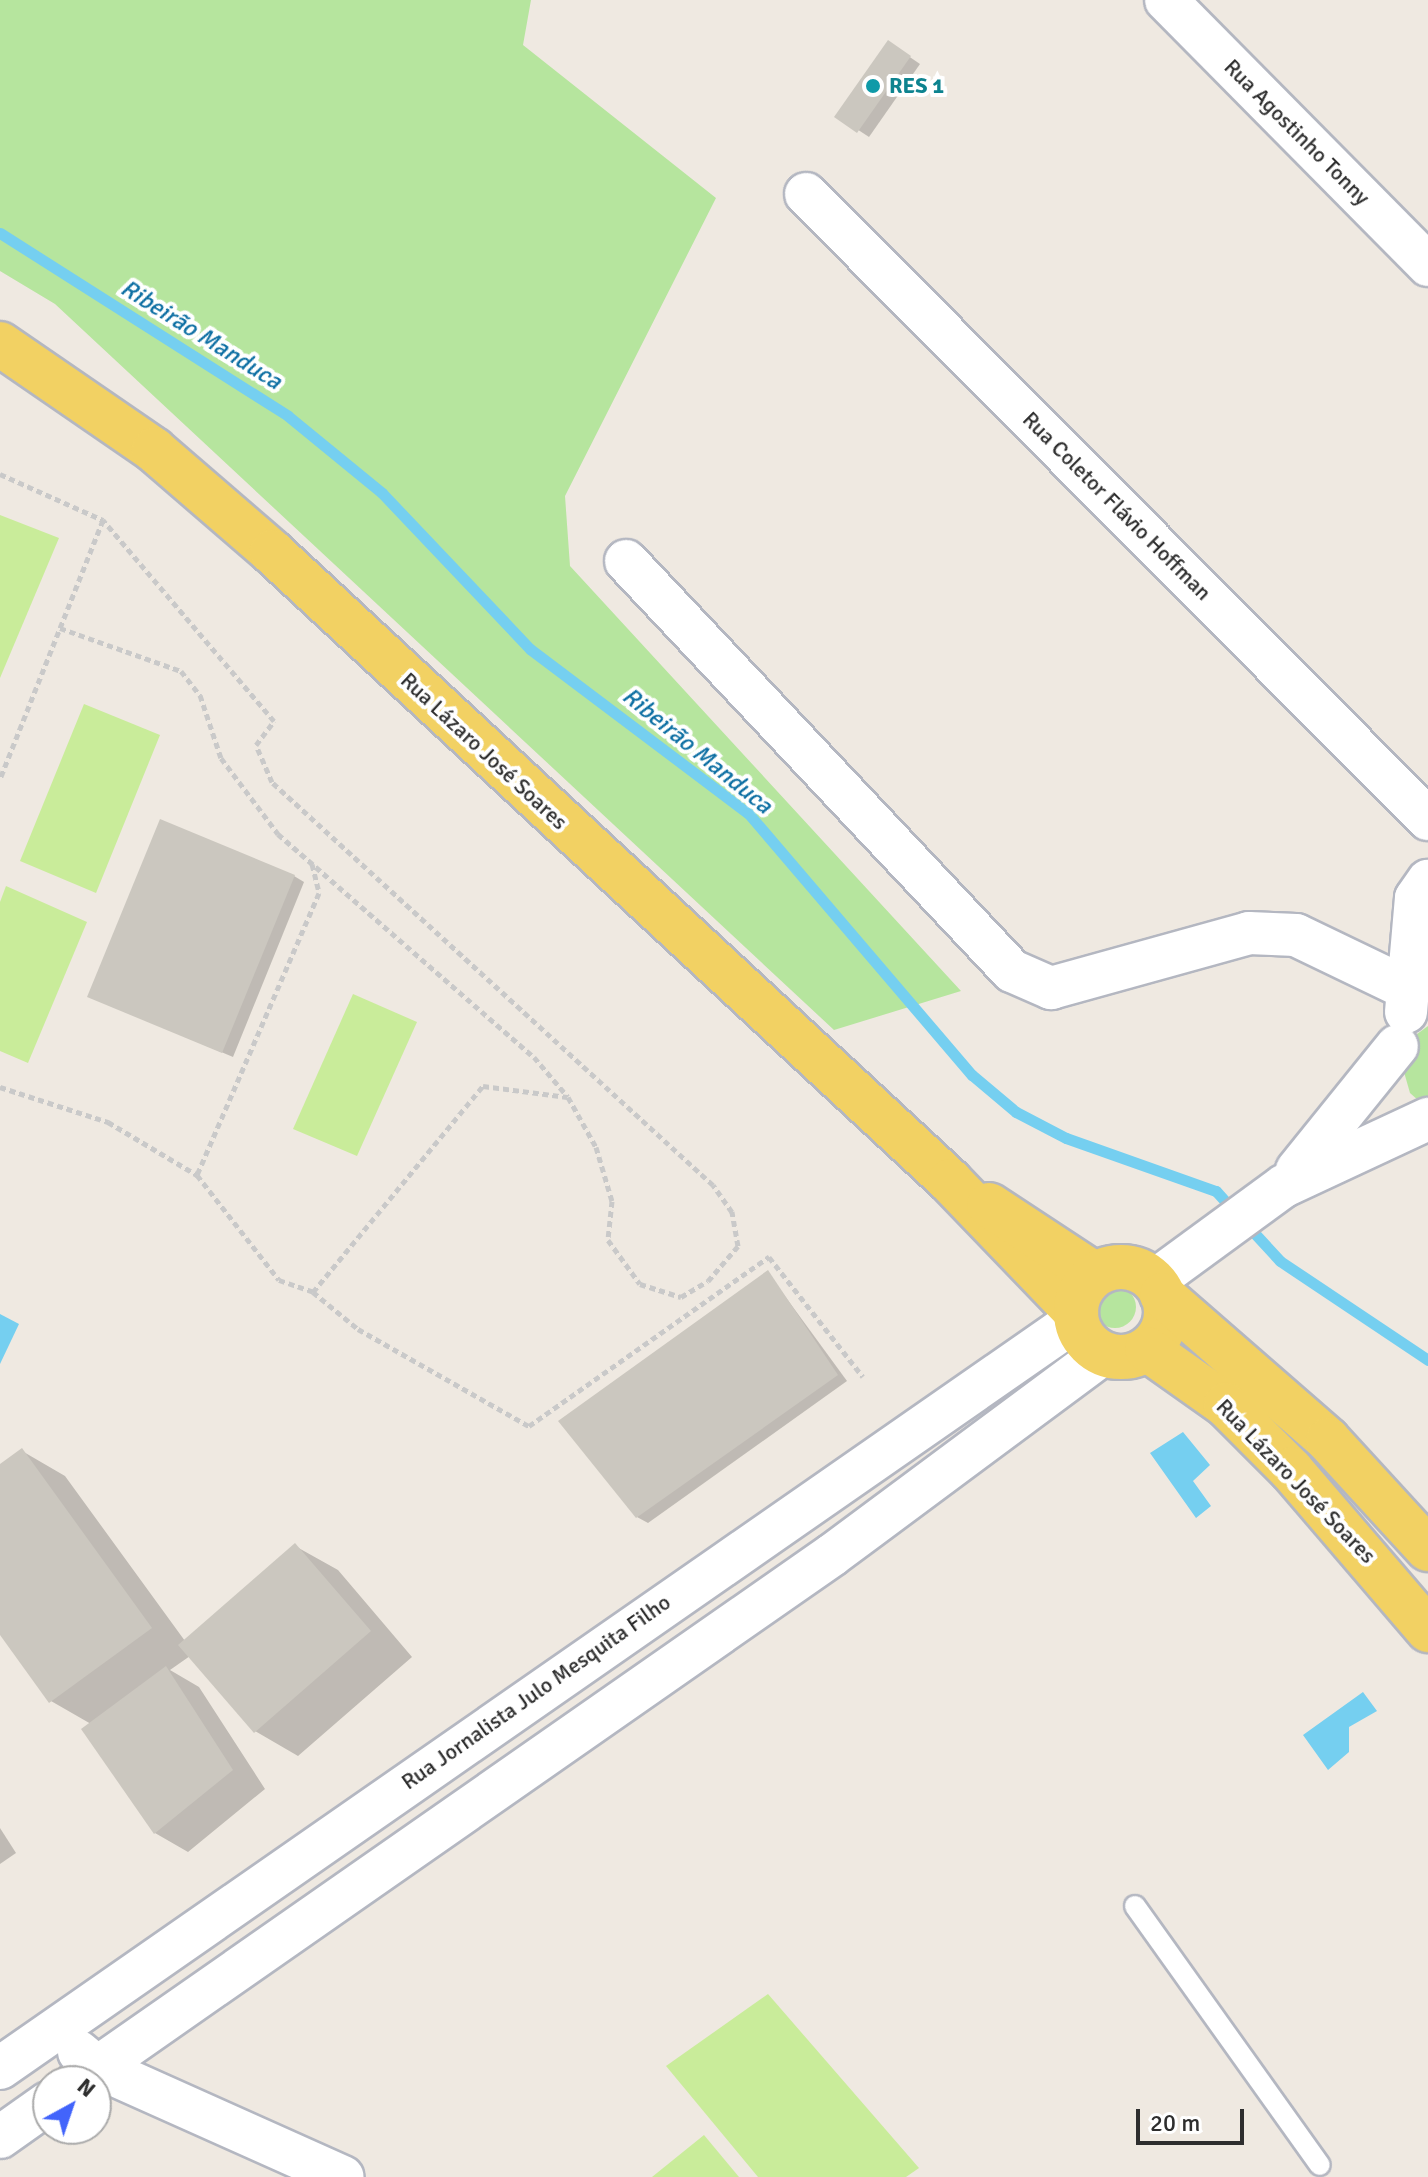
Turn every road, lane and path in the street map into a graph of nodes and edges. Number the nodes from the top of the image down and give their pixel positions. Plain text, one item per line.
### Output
1 (1166, 0) edge
2 (806, 194) dead end
3 (1428, 265) edge
4 (0, 344) edge
5 (0, 474) edge
6 (103, 520) junction
7 (626, 561) dead end
8 (60, 628) junction
9 (0, 779) edge
10 (1428, 819) edge
11 (312, 864) junction
12 (1428, 881) edge
13 (1413, 996) edge
14 (0, 1087) edge
15 (568, 1097) junction
16 (1428, 1119) edge
17 (197, 1175) junction
18 (1279, 1190) junction
19 (1158, 1288) junction
20 (313, 1292) junction
21 (1082, 1302) junction
22 (1147, 1349) junction
23 (1103, 1354) junction
24 (863, 1377) dead end
25 (1428, 1549) edge
26 (1428, 1630) edge
27 (370, 1808) junction
28 (403, 1854) junction
29 (1135, 1906) dead end
30 (137, 1972) junction
31 (172, 2015) junction
32 (55, 2030) junction
33 (81, 2065) edge
34 (101, 2065) edge
35 (0, 2068) edge
36 (112, 2084) edge
37 (32, 2114) edge
38 (0, 2137) edge
39 (1320, 2165) dead end
40 (343, 2177) edge

1 - 3 street, Rua Agostinho Tonny
2 - 10 street, Rua Coletor Flávio Hoffman
4 - 21 main road, Rua Lázaro José Soares
5 - 6 path
6 - 8 path
6 - 15 path
7 - 13 street
8 - 9 path
8 - 11 path
11 - 15 path
11 - 17 path
12 - 13 street
13 - 16 street
13 - 18 street
14 - 17 path
15 - 20 path
16 - 18 street
17 - 20 path
18 - 19 street
19 - 21 main road
19 - 22 main road
19 - 25 main road, Rua Lázaro José Soares
20 - 24 path
21 - 23 main road
21 - 27 street, Rua Jornalista Julo Mesquita Filho
22 - 23 main road
22 - 26 main road, Rua Lázaro José Soares
23 - 28 street
27 - 28 street
27 - 30 street, Rua Jornalista Julo Mesquita Filho
28 - 31 street
29 - 39 lane
30 - 31 street
30 - 32 street, Rua Jornalista Julo Mesquita Filho
31 - 34 street
32 - 33 street
32 - 35 street, Rua Jornalista Julo Mesquita Filho
36 - 40 street
37 - 38 street

